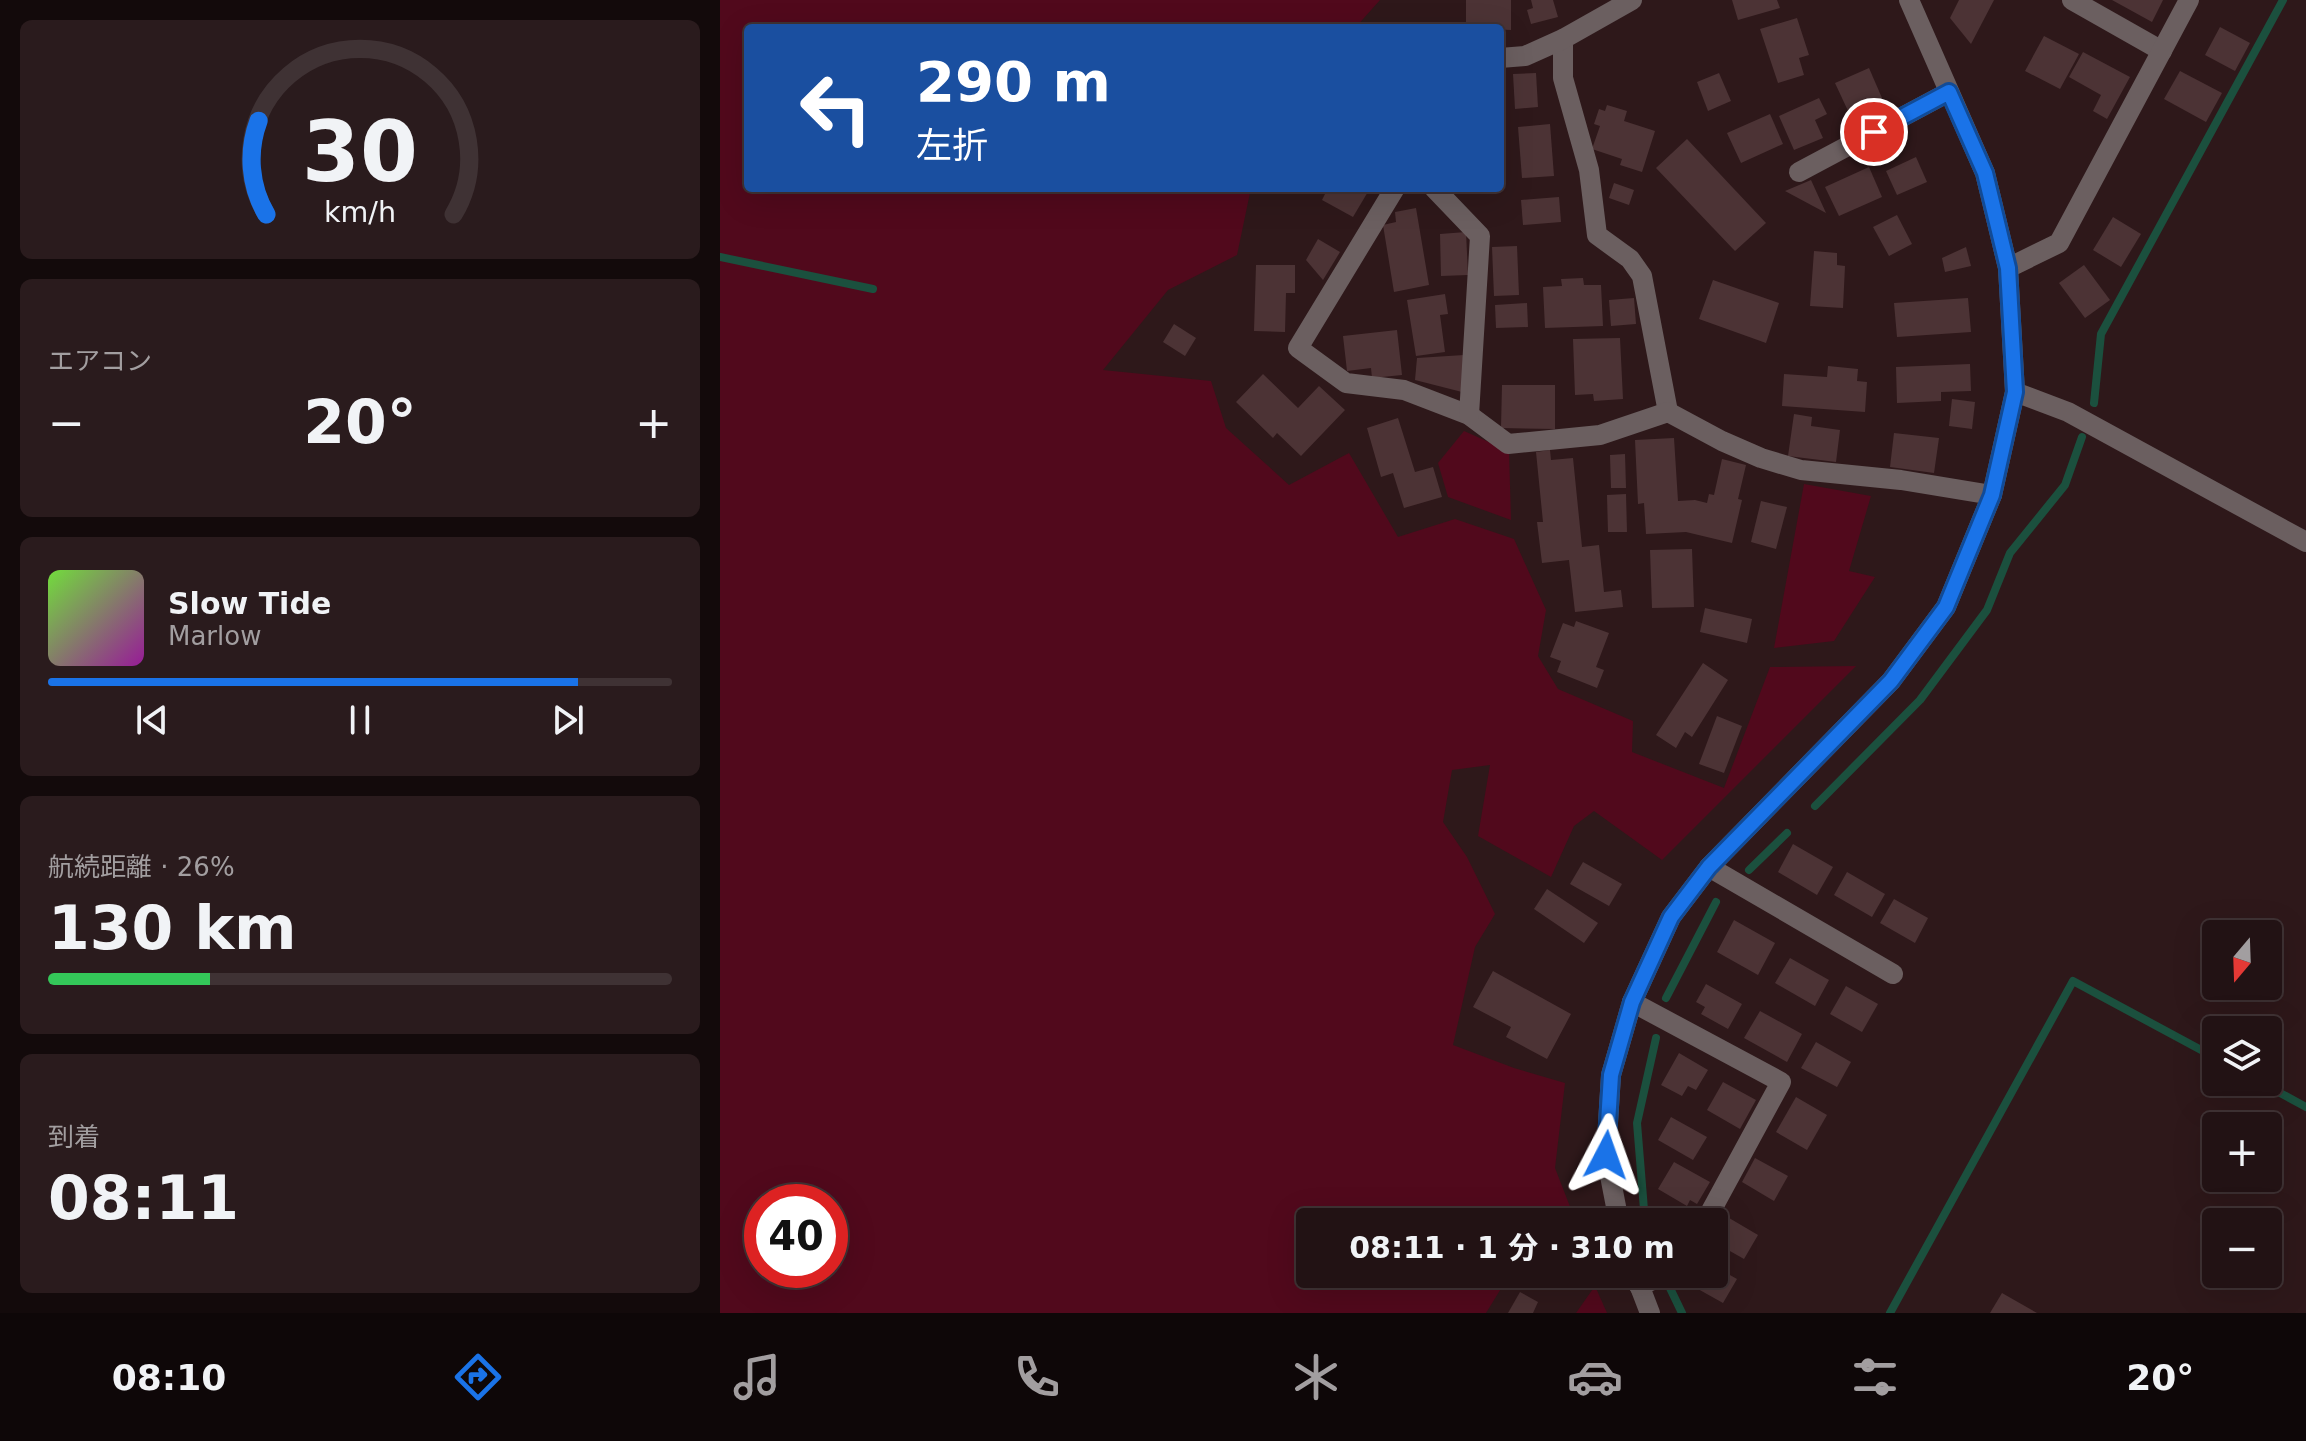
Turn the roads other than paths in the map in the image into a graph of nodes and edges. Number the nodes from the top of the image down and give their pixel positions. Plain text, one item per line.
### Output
1 (1632, 0) edge
2 (1909, 0) edge
3 (2072, 0) edge
4 (2189, 0) edge
5 (1563, 39) junction
6 (2162, 51) junction
7 (1504, 58) edge
8 (1949, 92) junction
9 (1799, 172) dead end
10 (1393, 192) edge
11 (1438, 192) edge
12 (2008, 268) junction
13 (2015, 392) junction
14 (1668, 412) junction
15 (1469, 415) junction
16 (1992, 495) junction
17 (2306, 542) edge
18 (1709, 867) junction
19 (1893, 974) dead end
20 (1632, 1002) junction
21 (1616, 1208) edge
22 (1713, 1208) edge
23 (1640, 1288) edge
24 (1650, 1313) edge

1 - 5 street
2 - 8 street
3 - 6 street
4 - 6 street
5 - 7 street
5 - 14 street
6 - 12 street
8 - 9 street
8 - 12 street
10 - 15 street
11 - 15 street
12 - 13 street
13 - 16 street
13 - 17 street
14 - 15 street
14 - 16 street
16 - 18 street
18 - 19 street
18 - 20 street
20 - 21 street
20 - 22 street
23 - 24 street

